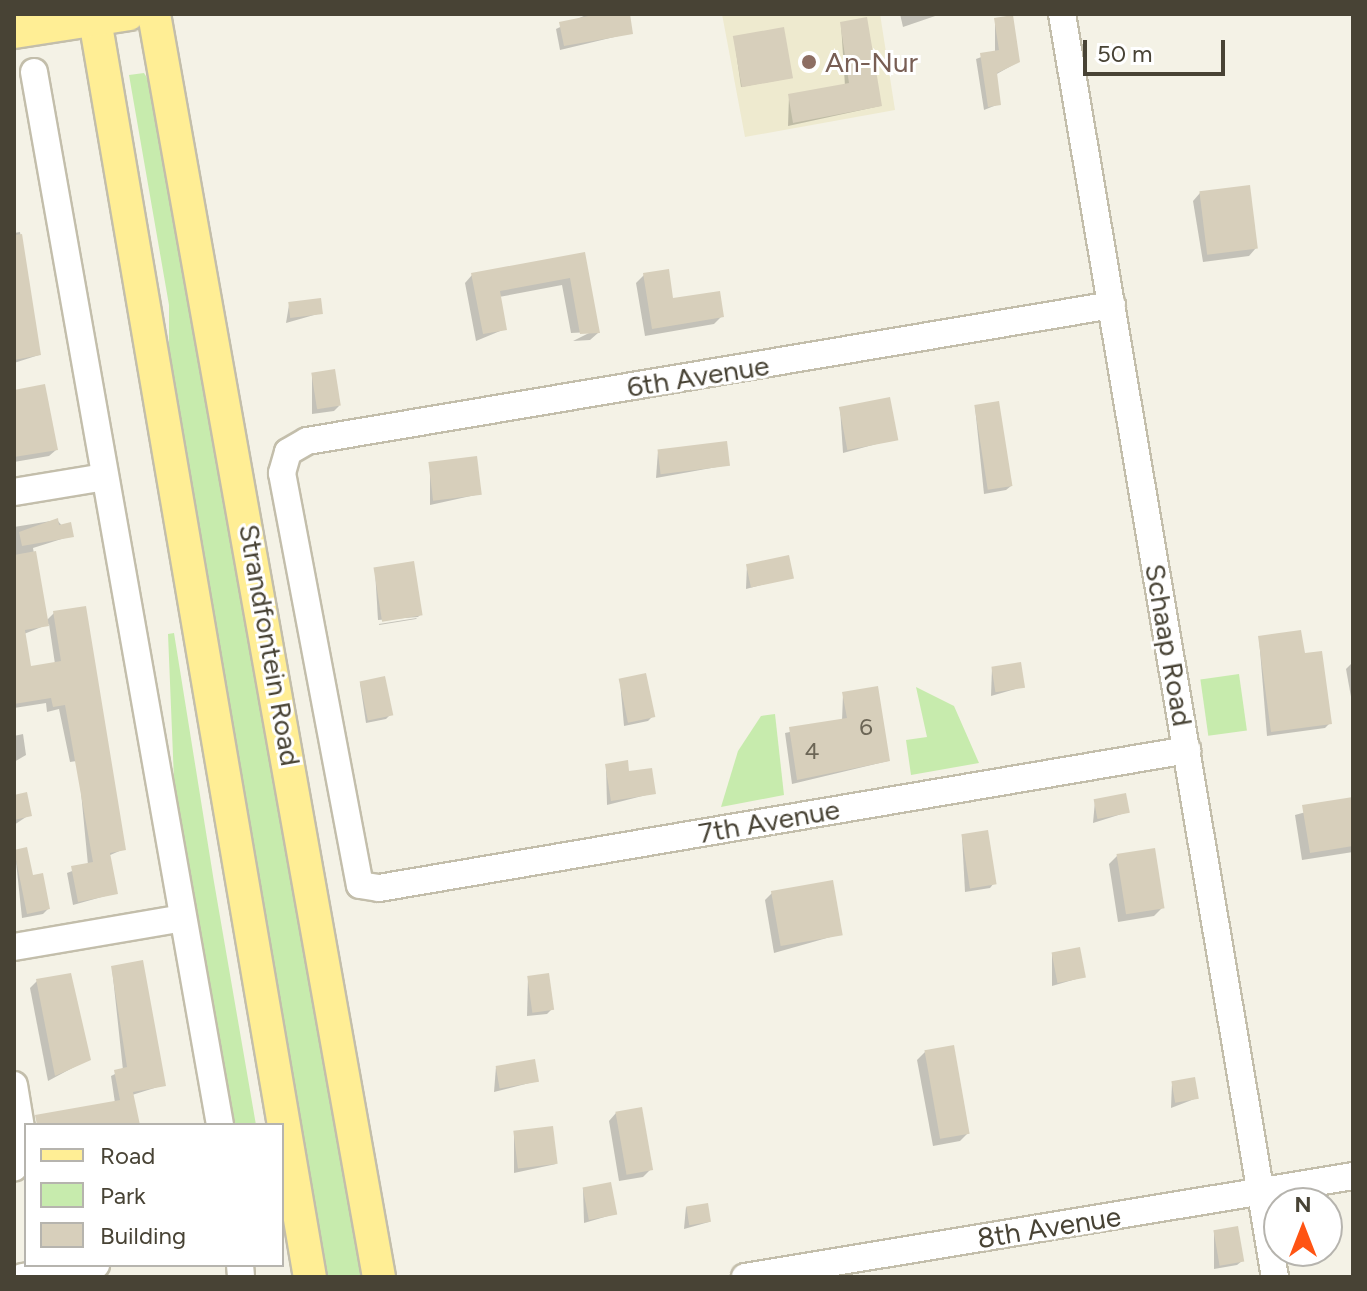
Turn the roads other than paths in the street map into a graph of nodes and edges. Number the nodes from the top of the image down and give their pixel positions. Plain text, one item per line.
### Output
1 (129, 14) edge
2 (154, 14) edge
3 (1062, 14) edge
4 (95, 17) edge
5 (14, 32) edge
6 (34, 72) dead end
7 (1112, 305) junction
8 (105, 477) junction
9 (14, 492) edge
10 (1187, 750) junction
11 (355, 878) joint
12 (183, 918) junction
13 (14, 947) edge
14 (14, 1085) edge
15 (220, 1123) edge
16 (284, 1123) edge
17 (284, 1125) edge
18 (14, 1168) edge
19 (1353, 1176) edge
20 (1260, 1192) junction
21 (90, 1269) edge
22 (22, 1277) edge
23 (310, 1277) edge
24 (379, 1277) edge
25 (745, 1277) edge
26 (1275, 1277) edge

1 - 4 main road
2 - 24 main road, Strandfontein Road
3 - 7 street, Schaap Road
4 - 5 main road
4 - 16 main road
6 - 8 street
7 - 10 street, Schaap Road
7 - 11 street, 6th Avenue
8 - 9 street
8 - 12 street
10 - 11 street, 7th Avenue
10 - 20 street, Schaap Road
12 - 13 street
12 - 15 street
14 - 18 street
17 - 23 main road
19 - 20 street, 8th Avenue
20 - 25 street, 8th Avenue
20 - 26 street, Schaap Road
21 - 22 street

